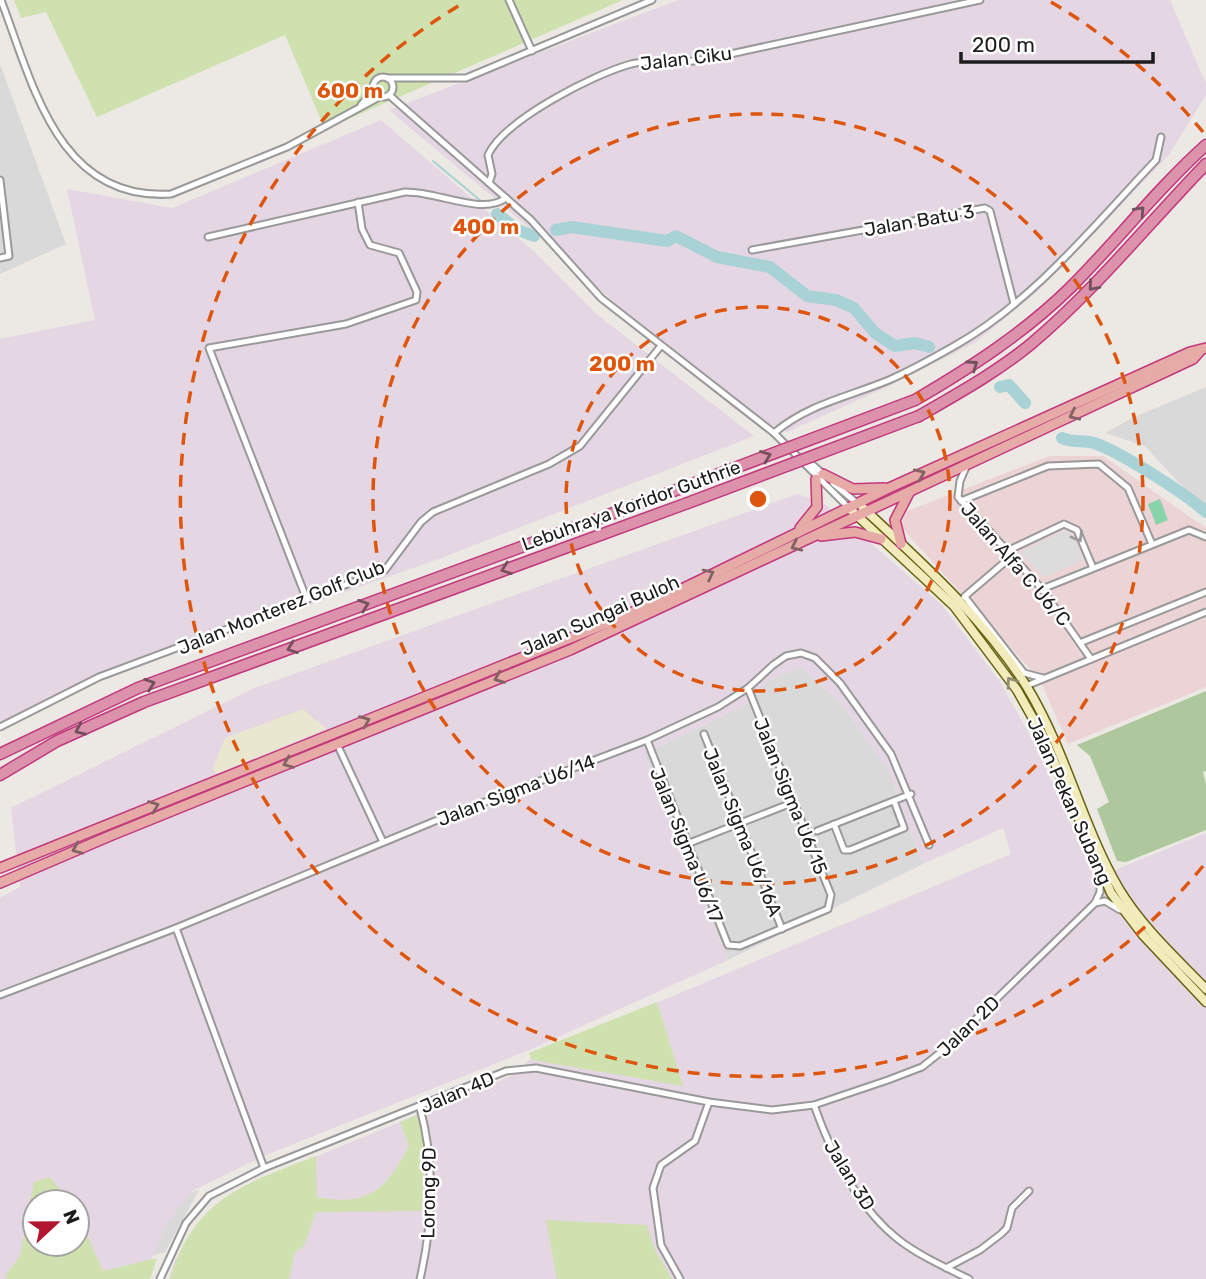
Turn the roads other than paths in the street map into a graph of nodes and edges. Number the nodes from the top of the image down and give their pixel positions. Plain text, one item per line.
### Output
1 (2, 0) edge
2 (509, 0) edge
3 (652, 0) edge
4 (980, 0) edge
5 (532, 51) junction
6 (387, 78) junction
7 (405, 79) junction
8 (374, 90) junction
9 (390, 93) junction
10 (380, 96) junction
11 (361, 105) junction
12 (1161, 136) dead end
13 (1206, 145) edge
14 (1206, 164) edge
15 (0, 180) edge
16 (489, 183) junction
17 (506, 198) junction
18 (358, 202) junction
19 (208, 237) dead end
20 (752, 250) dead end
21 (0, 258) edge
22 (1014, 304) junction
23 (660, 347) junction
24 (1204, 349) edge
25 (774, 433) junction
26 (967, 465) junction
27 (820, 476) junction
28 (889, 488) junction
29 (910, 492) junction
30 (961, 501) junction
31 (854, 506) junction
32 (862, 514) junction
33 (797, 532) junction
34 (817, 536) junction
35 (1206, 537) edge
36 (881, 539) junction
37 (901, 544) junction
38 (1152, 544) junction
39 (1010, 554) junction
40 (1093, 568) junction
41 (1042, 589) junction
42 (1206, 592) edge
43 (963, 599) junction
44 (307, 600) junction
45 (1206, 612) edge
46 (1082, 642) junction
47 (1091, 659) junction
48 (1044, 678) junction
49 (1026, 686) junction
50 (748, 688) junction
51 (0, 727) edge
52 (704, 734) dead end
53 (647, 740) junction
54 (337, 744) junction
55 (0, 754) edge
56 (0, 775) edge
57 (911, 794) junction
58 (894, 801) junction
59 (794, 802) junction
60 (740, 824) junction
61 (834, 824) junction
62 (817, 831) dead end
63 (383, 842) junction
64 (687, 844) junction
65 (929, 845) dead end
66 (0, 868) edge
67 (1099, 868) junction
68 (0, 883) edge
69 (1095, 903) junction
70 (1124, 913) junction
71 (176, 928) junction
72 (782, 929) junction
73 (1206, 989) edge
74 (0, 995) edge
75 (1206, 1002) edge
76 (709, 1102) junction
77 (814, 1105) junction
78 (421, 1108) junction
79 (264, 1168) junction
80 (1029, 1191) dead end
81 (946, 1268) junction
82 (160, 1279) edge
83 (420, 1279) edge
84 (680, 1279) edge
85 (969, 1279) edge

1 - 11 street
2 - 5 street
3 - 5 street
4 - 16 street, Jalan Ciku
5 - 7 street
6 - 7 street
6 - 8 street
6 - 9 street
7 - 9 street
8 - 10 street
8 - 11 street
9 - 10 street
9 - 16 street
10 - 11 street
12 - 22 street
55 -> 13 highway, Lebuhraya Koridor Guthrie, bridge
14 -> 56 highway, Lebuhraya Koridor Guthrie, bridge
15 - 21 street
16 - 17 street
17 - 18 street
17 - 23 street
18 - 19 street
18 - 44 street
20 - 22 street, Jalan Batu 3
22 - 25 street
23 - 25 street
23 - 44 street, Jalan Monterez Golf Club
24 -> 26 highway, Jalan Sungai Buloh
28 -> 24 highway, Jalan Sungai Buloh
25 - 27 street
26 - 29 highway, Jalan Sungai Buloh
26 - 30 street, Jalan Alfa C U6/C
27 - 28 highway
27 - 31 street
27 - 31 street
27 - 33 highway
28 - 31 highway, Jalan Sungai Buloh
29 - 32 highway, Jalan Sungai Buloh
29 - 37 highway
30 - 38 street
30 - 39 street, Jalan Alfa C U6/C
31 - 32 main road, Jalan Pekan Subang
31 - 33 highway, Jalan Sungai Buloh
32 - 34 highway, Jalan Sungai Buloh
32 - 36 main road, Jalan Pekan Subang
32 - 37 main road, Jalan Pekan Subang
66 -> 33 highway, Jalan Sungai Buloh
34 - 36 highway
34 -> 54 highway, Jalan Sungai Buloh
35 - 38 street
67 -> 36 main road, Jalan Pekan Subang
37 - 43 main road, Jalan Pekan Subang
38 - 40 street
39 -> 40 street
39 - 41 street, Jalan Alfa C U6/C
39 - 43 street
40 - 41 street
41 - 46 street, Jalan Alfa C U6/C
42 - 46 street
43 - 48 street
43 - 49 main road, Jalan Pekan Subang
44 - 51 street, Jalan Monterez Golf Club
45 - 47 street
46 - 47 street, Jalan Alfa C U6/C
47 - 48 street
48 - 49 street
49 - 73 main road, Jalan Pekan Subang
50 - 53 street, Jalan Sigma U6/14
50 - 57 street, Jalan Sigma U6/14
50 - 59 street, Jalan Sigma U6/15
52 - 60 street, Jalan Sigma U6/16A
53 - 63 street, Jalan Sigma U6/14
53 - 64 street, Jalan Sigma U6/17
54 - 63 street
54 -> 68 highway, Jalan Sungai Buloh
57 - 58 street
57 - 65 street, Jalan Sigma U6/14
58 - 61 street
58 - 61 street
59 - 60 street
59 - 72 street, Jalan Sigma U6/15
60 - 64 street
60 - 72 street, Jalan Sigma U6/16A
61 - 62 street
63 - 71 street, Jalan Sigma U6/14
64 - 72 street, Jalan Sigma U6/17
67 - 69 street
67 - 70 main road, Jalan Pekan Subang
69 - 70 street
69 - 77 street, Jalan 2D
70 - 75 main road, Jalan Pekan Subang
71 - 74 street, Jalan Sigma U6/14
71 - 79 street
76 - 77 street, Jalan 4D
76 - 78 street, Jalan 4D
76 - 84 street
77 - 81 street, Jalan 3D
78 - 79 street, Jalan 4D
78 - 83 street, Lorong 9D
79 - 82 street, Jalan 4D
80 - 81 street
81 - 85 street, Jalan 3D

